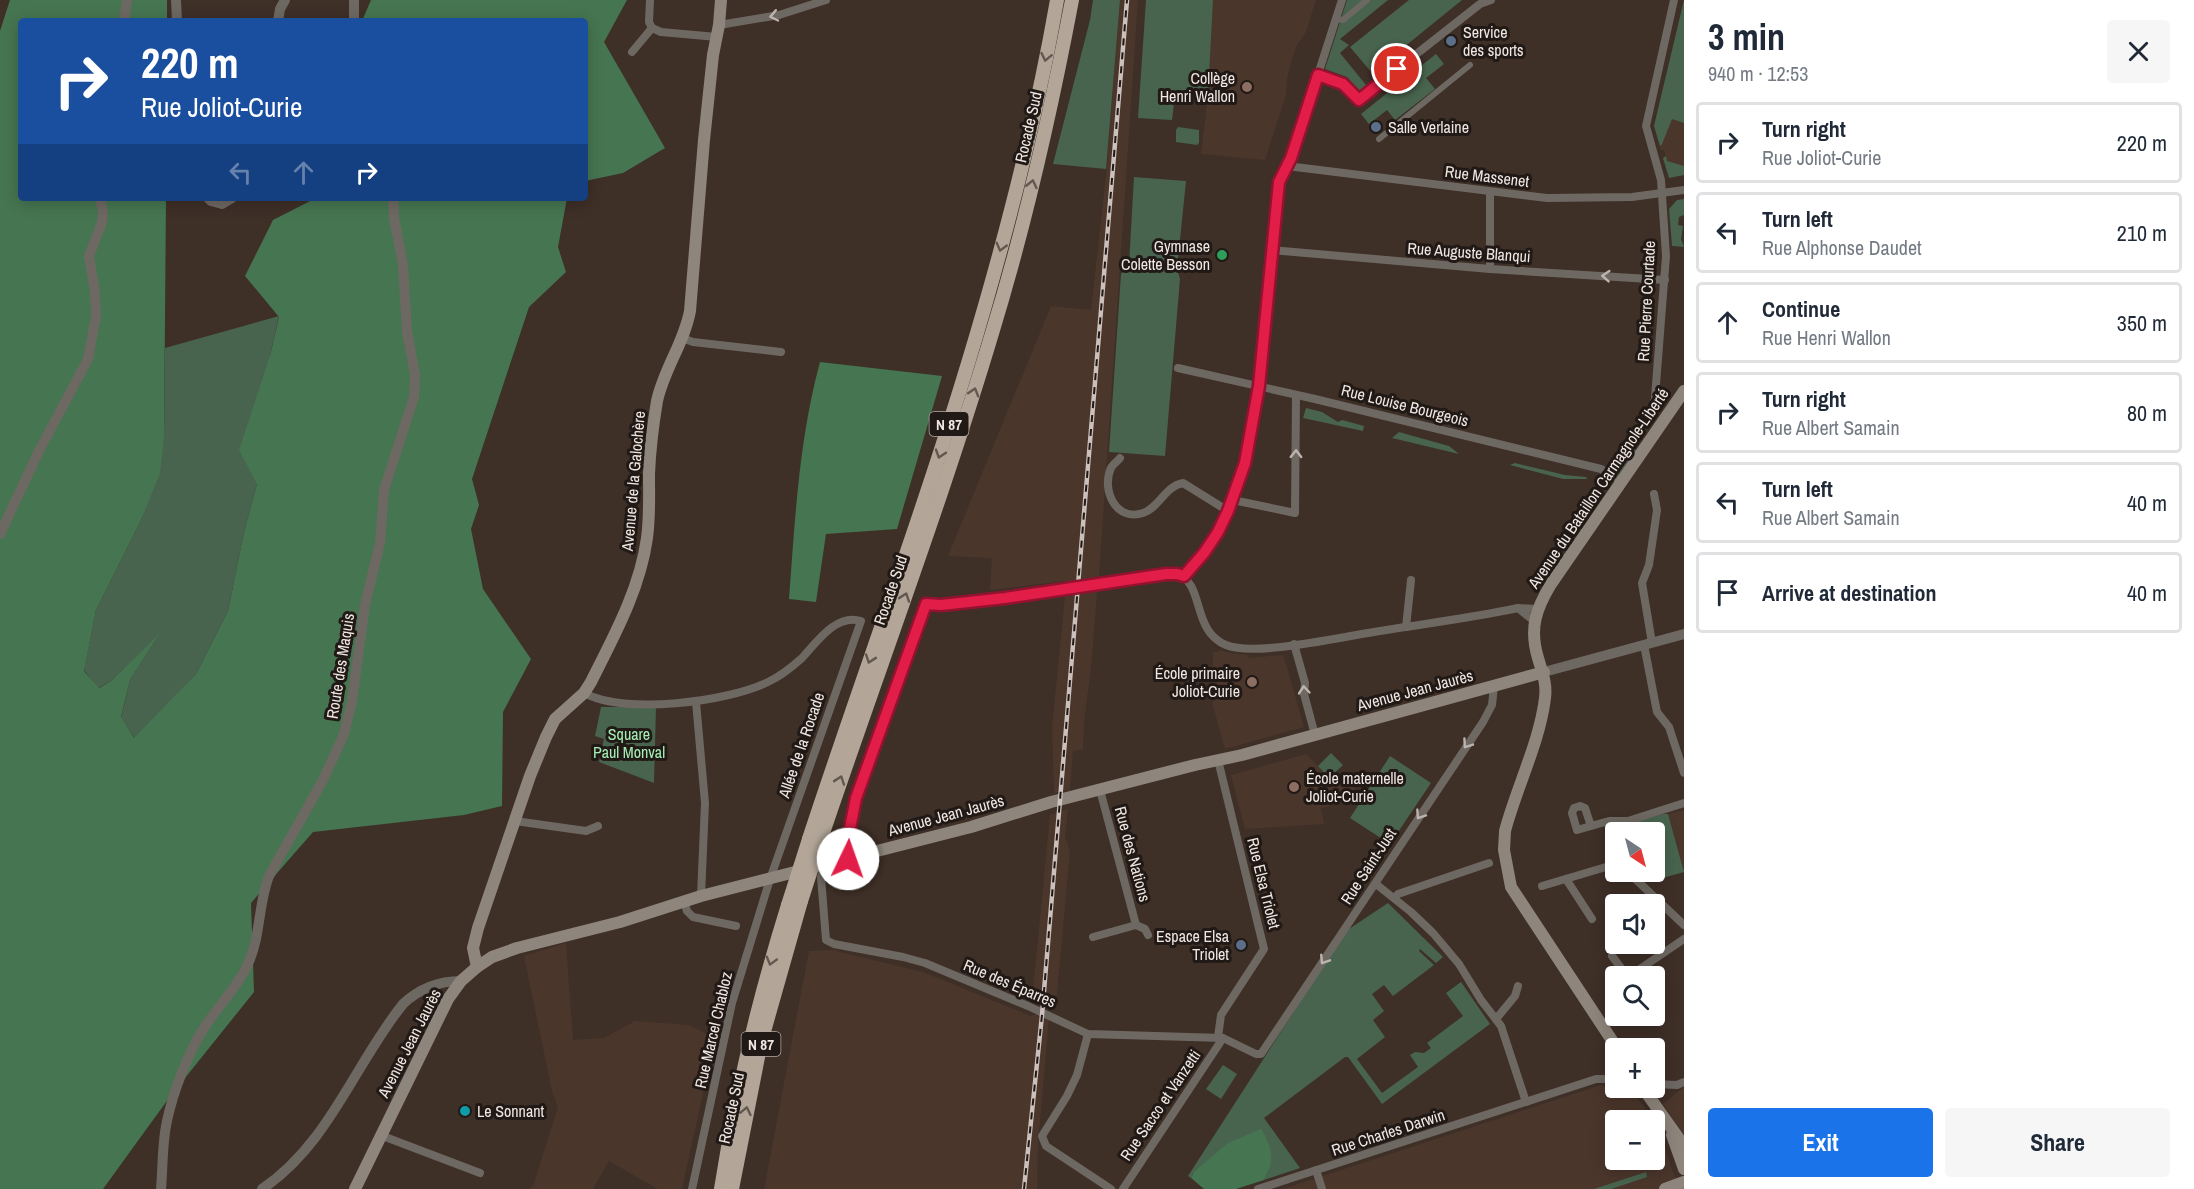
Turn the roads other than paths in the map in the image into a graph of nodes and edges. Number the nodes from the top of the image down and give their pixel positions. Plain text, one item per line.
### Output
1 (127, 0) edge
2 (176, 0) edge
3 (354, 0) edge
4 (650, 0) edge
5 (720, 0) edge
6 (826, 0) edge
7 (1057, 0) edge
8 (1072, 0) edge
9 (1342, 0) edge
10 (1367, 0) edge
11 (1491, 0) edge
12 (1674, 0) edge
13 (282, 1) edge
14 (1478, 2) edge
15 (124, 18) edge
16 (177, 18) edge
17 (279, 18) edge
18 (354, 18) edge
19 (1336, 19) junction
20 (652, 28) junction
21 (718, 31) junction
22 (632, 52) dead end
23 (1470, 65) dead end
24 (1318, 75) junction
25 (1378, 139) dead end
26 (1287, 166) junction
27 (1684, 190) edge
28 (1490, 192) junction
29 (1661, 193) junction
30 (100, 201) edge
31 (211, 201) edge
32 (227, 201) edge
33 (393, 201) edge
34 (1271, 250) junction
35 (1490, 269) junction
36 (1665, 280) junction
37 (682, 338) junction
38 (781, 352) dead end
39 (1178, 368) dead end
40 (1259, 386) junction
41 (1684, 391) edge
42 (1296, 394) junction
43 (1654, 410) dead end
44 (1120, 458) dead end
45 (1622, 482) junction
46 (1654, 494) dead end
47 (1233, 500) junction
48 (1228, 511) junction
49 (0, 534) edge
50 (1184, 576) junction
51 (1411, 580) dead end
52 (1536, 615) junction
53 (1406, 627) junction
54 (1684, 634) edge
55 (1294, 644) junction
56 (1648, 644) junction
57 (1544, 672) junction
58 (1494, 686) junction
59 (584, 693) junction
60 (696, 702) junction
61 (1315, 735) junction
62 (1218, 760) junction
63 (1684, 773) edge
64 (1100, 790) junction
65 (1684, 803) edge
66 (515, 821) junction
67 (598, 826) dead end
68 (1591, 826) dead end
69 (815, 837) junction
70 (848, 859) junction
71 (1489, 863) dead end
72 (825, 865) junction
73 (1605, 867) edge
74 (770, 879) junction
75 (1566, 879) junction
76 (1639, 882) edge
77 (1376, 884) junction
78 (1542, 886) dead end
79 (700, 896) junction
80 (1394, 898) junction
81 (684, 901) junction
82 (794, 903) junction
83 (1592, 919) dead end
84 (1136, 925) junction
85 (1684, 925) edge
86 (736, 926) dead end
87 (1148, 935) dead end
88 (1093, 937) dead end
89 (475, 938) junction
90 (1684, 939) edge
91 (497, 954) junction
92 (1612, 956) dead end
93 (477, 967) junction
94 (461, 981) junction
95 (429, 986) junction
96 (1518, 986) dead end
97 (448, 999) junction
98 (1496, 1019) junction
99 (1088, 1034) junction
100 (1221, 1037) junction
101 (1610, 1038) edge
102 (1256, 1054) joint
103 (1605, 1079) edge
104 (1684, 1082) edge
105 (1665, 1084) edge
106 (1650, 1098) edge
107 (1526, 1102) junction
108 (1671, 1128) junction
109 (380, 1135) junction
110 (1684, 1146) edge
111 (1684, 1168) edge
112 (1316, 1170) junction
113 (480, 1173) dead end
114 (1684, 1182) edge
115 (161, 1189) edge
116 (262, 1189) edge
117 (355, 1189) edge
118 (692, 1189) edge
119 (721, 1189) edge
120 (732, 1189) edge
121 (1111, 1189) edge
122 (1123, 1189) edge
123 (1258, 1189) edge
124 (1322, 1189) edge
125 (1665, 1189) edge

1 - 15 street
2 - 16 street
3 - 18 street
4 - 20 street
5 - 21 main road, Avenue de la Galochère
6 -> 21 street
7 -> 69 highway, Rocade Sud / N 87
69 -> 8 highway, Rocade Sud / N 87
9 - 19 street
10 - 19 street
11 - 14 street
12 - 29 street, Rue Pierre Courtade
13 - 17 street
14 - 24 street
19 - 24 street
20 - 21 street
20 - 22 street
21 - 37 main road, Avenue de la Galochère
23 - 25 street
24 - 26 street
26 - 28 street, Rue Massenet
26 - 34 street
27 - 29 street, Rue Massenet
28 - 29 street, Rue Massenet
28 - 35 street
29 - 36 street, Rue Pierre Courtade
30 - 49 street
31 - 32 street
33 - 115 street, Route des Maquis
34 - 35 street, Rue Auguste Blanqui
34 - 40 street
36 -> 35 street, Rue Auguste Blanqui
36 - 43 street, Rue Pierre Courtade
37 - 38 street
37 - 59 main road, Avenue de la Galochère
39 - 40 street, Rue Louise Bourgeois
40 - 42 street, Rue Louise Bourgeois
40 - 47 street
41 - 45 main road, Avenue du Bataillon Carmagnole-Liberté
42 - 45 street, Rue Louise Bourgeois
47 -> 42 street
44 - 48 street
45 - 52 main road, Avenue du Bataillon Carmagnole-Liberté
46 - 56 street
47 - 48 street
48 - 50 street
50 - 55 street
50 - 70 street
51 - 53 street
52 - 53 street
52 - 57 main road
53 - 55 street
54 - 56 street
61 -> 55 street
56 - 57 street
56 - 63 street
57 - 58 main road, Avenue Jean Jaurès
57 - 101 main road
58 - 61 main road, Avenue Jean Jaurès
58 -> 77 street, Rue Saint-Just
59 - 60 street
59 - 66 main road, Avenue de la Galochère
60 - 74 street, Allée de la Rocade
60 - 79 street
61 - 62 main road, Avenue Jean Jaurès
62 - 64 main road, Avenue Jean Jaurès
62 - 100 street, Rue Elsa Triolet
64 - 70 main road, Avenue Jean Jaurès
64 - 84 street, Rue des Nations
65 - 68 street
66 - 67 street
66 - 89 main road, Avenue de la Galochère
69 - 82 highway, Rocade Sud / N 87, bridge
70 - 72 main road, Avenue Jean Jaurès
71 - 80 street
72 - 74 main road, Avenue Jean Jaurès
72 - 99 street, Rue des Éparres
73 - 75 street
74 - 79 main road, Avenue Jean Jaurès
74 - 118 street, Rue Marcel Chabloz
75 - 78 street
75 - 83 street
76 - 85 street
77 - 80 street
77 -> 102 street, Rue Saint-Just
79 - 81 main road, Avenue Jean Jaurès
80 - 98 street
81 - 86 street
81 - 91 main road, Avenue Jean Jaurès
82 -> 119 highway, Rocade Sud / N 87
120 -> 82 highway, Rocade Sud / N 87
84 - 87 street, Rue des Nations
84 - 88 street, Rue des Nations
89 - 91 main road
89 - 93 main road, Avenue de la Galochère
90 - 92 street
91 - 93 main road, Avenue Jean Jaurès
93 - 94 main road, Avenue Jean Jaurès
94 - 95 street
94 - 97 main road, Avenue Jean Jaurès
95 - 97 street
95 - 116 street
96 - 98 street
97 - 109 main road, Avenue Jean Jaurès
98 - 107 street
99 - 100 street, Rue des Éparres
99 - 121 street
100 - 102 street, Rue des Éparres
100 - 122 street, Rue Sacco et Vanzetti
103 - 107 street, Rue Charles Darwin
104 - 105 street
106 - 108 main road
107 - 112 street, Rue Charles Darwin
108 - 110 main road
108 - 111 main road
109 - 113 street
109 - 117 main road, Avenue Jean Jaurès
112 - 123 street, Rue Charles Darwin
112 - 124 street
114 - 125 main road

